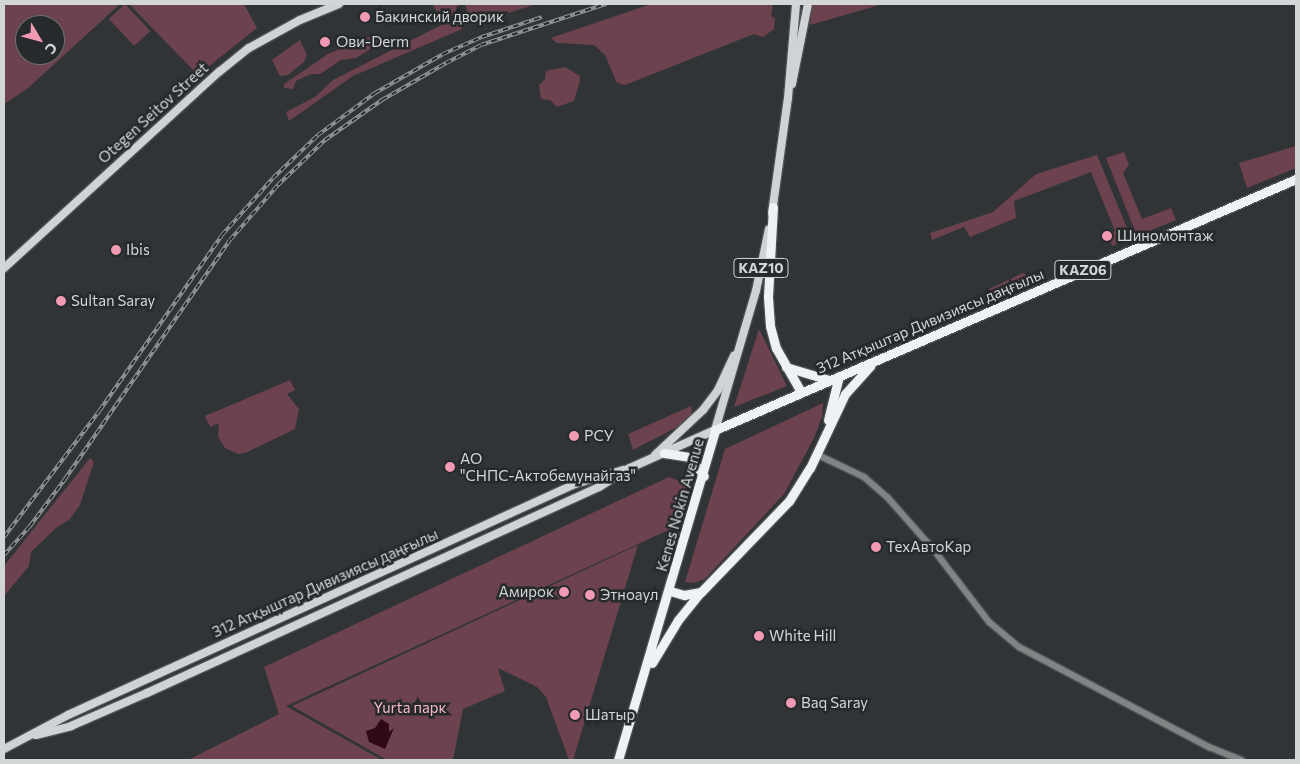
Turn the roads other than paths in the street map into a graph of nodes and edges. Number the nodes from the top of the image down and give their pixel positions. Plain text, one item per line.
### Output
1 (339, 4) edge
2 (796, 4) edge
3 (808, 4) edge
4 (788, 98) junction
5 (1296, 179) edge
6 (773, 207) junction
7 (4, 268) edge
8 (746, 329) junction
9 (872, 364) junction
10 (786, 367) junction
11 (839, 376) junction
12 (828, 380) junction
13 (801, 392) junction
14 (716, 430) junction
15 (826, 431) junction
16 (664, 453) junction
17 (816, 454) junction
18 (648, 460) junction
19 (630, 468) junction
20 (704, 476) junction
21 (538, 501) junction
22 (543, 513) junction
23 (468, 533) junction
24 (473, 544) junction
25 (670, 591) junction
26 (701, 592) junction
27 (192, 659) junction
28 (197, 670) junction
29 (643, 678) junction
30 (36, 735) junction
31 (4, 749) edge
32 (618, 760) edge
33 (1242, 760) edge

1 - 7 main road, Otegen Seitov Street
2 - 4 main road, KAZ10
3 - 4 main road, KAZ10
4 - 6 main road, KAZ10
5 - 9 highway, 312 Атқыштар Дивизиясы даңғылы / KАZ06
6 - 8 main road, KAZ10
6 - 10 highway
8 - 14 main road, KAZ10
8 - 18 main road
9 - 11 highway, 312 Атқыштар Дивизиясы даңғылы / KАZ06
9 - 15 highway
10 - 12 highway
10 - 13 highway
11 - 12 highway, 312 Атқыштар Дивизиясы даңғылы / KАZ06
11 - 15 highway
12 - 13 highway, 312 Атқыштар Дивизиясы даңғылы / KАZ06
13 - 14 highway, 312 Атқыштар Дивизиясы даңғылы / KАZ06
14 - 16 main road, 312 Атқыштар Дивизиясы даңғылы
14 - 20 highway, Kenes Nokin Avenue
15 - 17 highway
16 - 18 main road, 312 Атқыштар Дивизиясы даңғылы
16 - 20 highway
17 - 26 highway
17 - 33 street
18 - 19 main road, 312 Атқыштар Дивизиясы даңғылы
19 - 21 main road, 312 Атқыштар Дивизиясы даңғылы
19 - 22 main road, 312 Атқыштар Дивизиясы даңғылы
20 - 25 highway, Kenes Nokin Avenue
21 - 22 main road
21 - 23 main road, 312 Атқыштар Дивизиясы даңғылы
22 - 24 main road, 312 Атқыштар Дивизиясы даңғылы
23 - 24 main road
23 - 27 main road, 312 Атқыштар Дивизиясы даңғылы
24 - 28 main road, 312 Атқыштар Дивизиясы даңғылы
25 - 26 highway
25 - 29 highway, Kenes Nokin Avenue
26 - 29 highway
27 - 28 main road
27 - 30 main road, 312 Атқыштар Дивизиясы даңғылы
28 - 30 main road, 312 Атқыштар Дивизиясы даңғылы
29 - 32 highway, Kenes Nokin Avenue
30 - 31 main road, 312 Атқыштар Дивизиясы даңғылы

